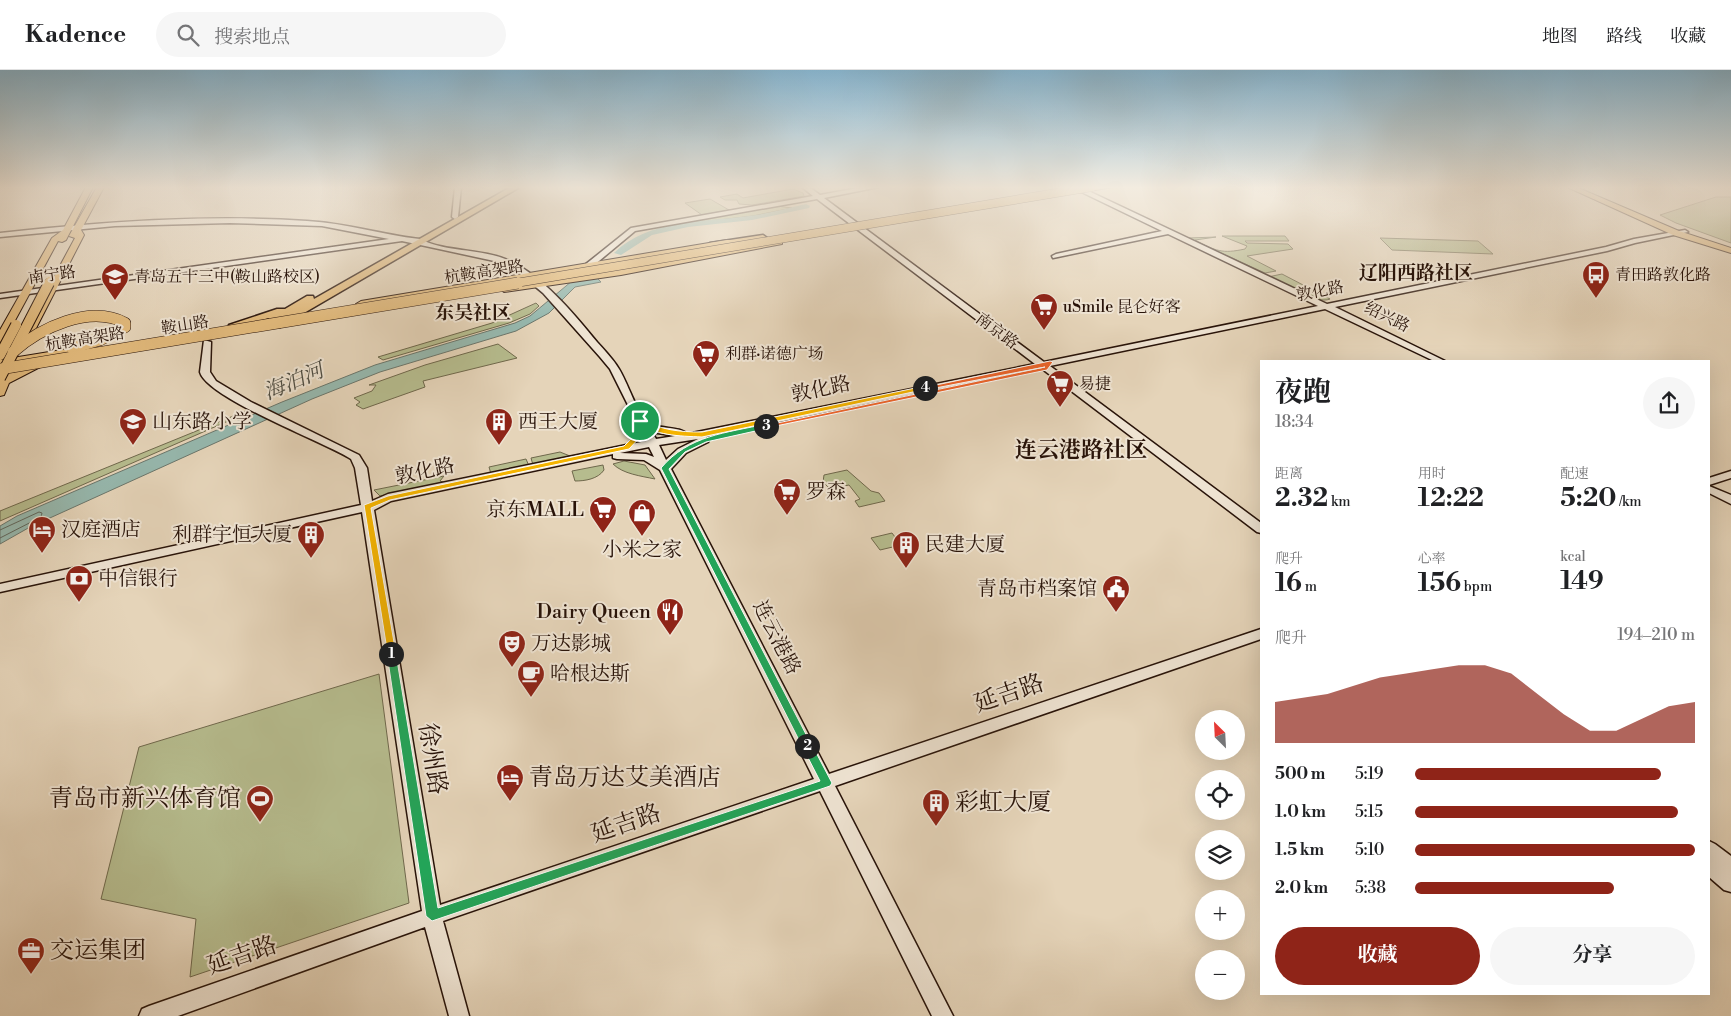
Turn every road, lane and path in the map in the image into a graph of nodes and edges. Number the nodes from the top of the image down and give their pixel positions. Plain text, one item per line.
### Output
1 (42, 231) edge
2 (64, 231) edge
3 (65, 231) edge
4 (79, 231) edge
5 (364, 231) edge
6 (430, 231) edge
7 (431, 231) edge
8 (630, 231) edge
9 (820, 231) edge
10 (824, 231) edge
11 (825, 231) edge
12 (868, 231) edge
13 (1672, 231) edge
14 (1168, 232) joint
15 (1685, 232) joint
16 (1676, 233) junction
17 (0, 235) edge
18 (396, 236) junction
19 (416, 239) junction
20 (765, 241) junction
21 (438, 247) junction
22 (1731, 247) edge
23 (1731, 251) edge
24 (403, 252) junction
25 (1056, 256) dead end
26 (593, 263) junction
27 (530, 274) junction
28 (48, 284) junction
29 (544, 290) junction
30 (28, 292) junction
31 (445, 294) junction
32 (0, 296) edge
33 (313, 299) junction
34 (373, 305) junction
35 (1326, 306) junction
36 (328, 310) junction
37 (291, 316) junction
38 (274, 322) junction
39 (234, 326) junction
40 (0, 338) edge
41 (206, 342) dead end
42 (0, 355) edge
43 (1439, 360) edge
44 (1046, 365) junction
45 (4, 368) edge
46 (0, 393) edge
47 (640, 421) junction
48 (703, 437) junction
49 (653, 446) junction
50 (617, 453) junction
51 (665, 468) junction
52 (1731, 474) edge
53 (1710, 482) edge
54 (1710, 490) edge
55 (1731, 500) edge
56 (367, 507) junction
57 (1260, 517) edge
58 (1260, 527) edge
59 (0, 588) edge
60 (1260, 634) edge
61 (827, 783) junction
62 (1710, 850) edge
63 (1731, 866) edge
64 (1710, 868) edge
65 (1731, 884) edge
66 (432, 916) junction
67 (149, 1016) edge
68 (459, 1016) edge
69 (943, 1016) edge

1 - 17 main road
2 - 30 main road
3 - 28 main road
4 - 28 main road
5 - 18 main road
6 - 19 highway
7 - 19 highway
8 - 26 main road
9 - 31 highway, 杭鞍高架路, bridge
10 - 20 main road
11 - 31 highway, 杭鞍高架路, bridge
12 - 44 main road, 南京路
13 - 16 main road
14 - 25 main road
14 - 35 main road, 绍兴路
15 - 16 main road, 敦化路
15 - 22 main road
16 - 23 main road
16 - 35 main road, 敦化路
18 - 19 main road
18 - 19 main road
19 - 21 main road
19 - 24 highway
19 - 27 main road
19 - 28 main road, 南宁路
19 - 33 highway
20 - 26 main road
20 - 29 main road
20 - 31 highway
20 - 31 highway, bridge
21 - 24 main road
21 - 27 main road
24 - 33 highway
26 - 27 main road
27 - 29 main road, 连云港路
27 - 34 main road
28 - 30 main road, 南宁路
28 - 42 main road, bridge
28 - 45 main road, bridge
29 - 34 main road
29 - 47 main road, 连云港路
30 - 32 main road, 南宁路
30 - 40 main road
31 - 45 highway, 杭鞍高架路, bridge
33 - 36 highway
33 - 37 highway
33 - 38 highway
33 - 39 highway
34 - 36 main road
34 - 38 main road, 鞍山路
35 - 43 main road, 绍兴路
35 - 44 main road, 敦化路
36 - 37 main road
37 - 38 highway
38 - 39 main road, 鞍山路
38 - 45 main road, 鞍山路
39 - 45 main road, 鞍山路
41 - 56 main road, 徐州路
44 - 48 main road, 敦化路
44 - 57 main road, 南京路
44 - 58 main road, 南京路
45 - 45 highway, bridge
45 - 46 main road
47 - 48 main road
47 - 49 main road, 连云港路
47 - 50 main road
48 - 49 main road, 敦化路
48 - 51 main road
49 - 50 main road, 敦化路
49 - 51 main road, 连云港路
50 - 51 main road
50 - 56 main road, 敦化路
51 - 61 main road, 连云港路
52 - 53 main road
54 - 55 main road
56 - 59 main road, 敦化路
56 - 66 main road, 徐州路
60 - 61 main road, 延吉路
61 - 66 main road, 延吉路
61 - 69 main road, 连云港路
62 - 63 main road
64 - 65 main road
66 - 67 main road, 延吉路
66 - 68 main road, 徐州路

